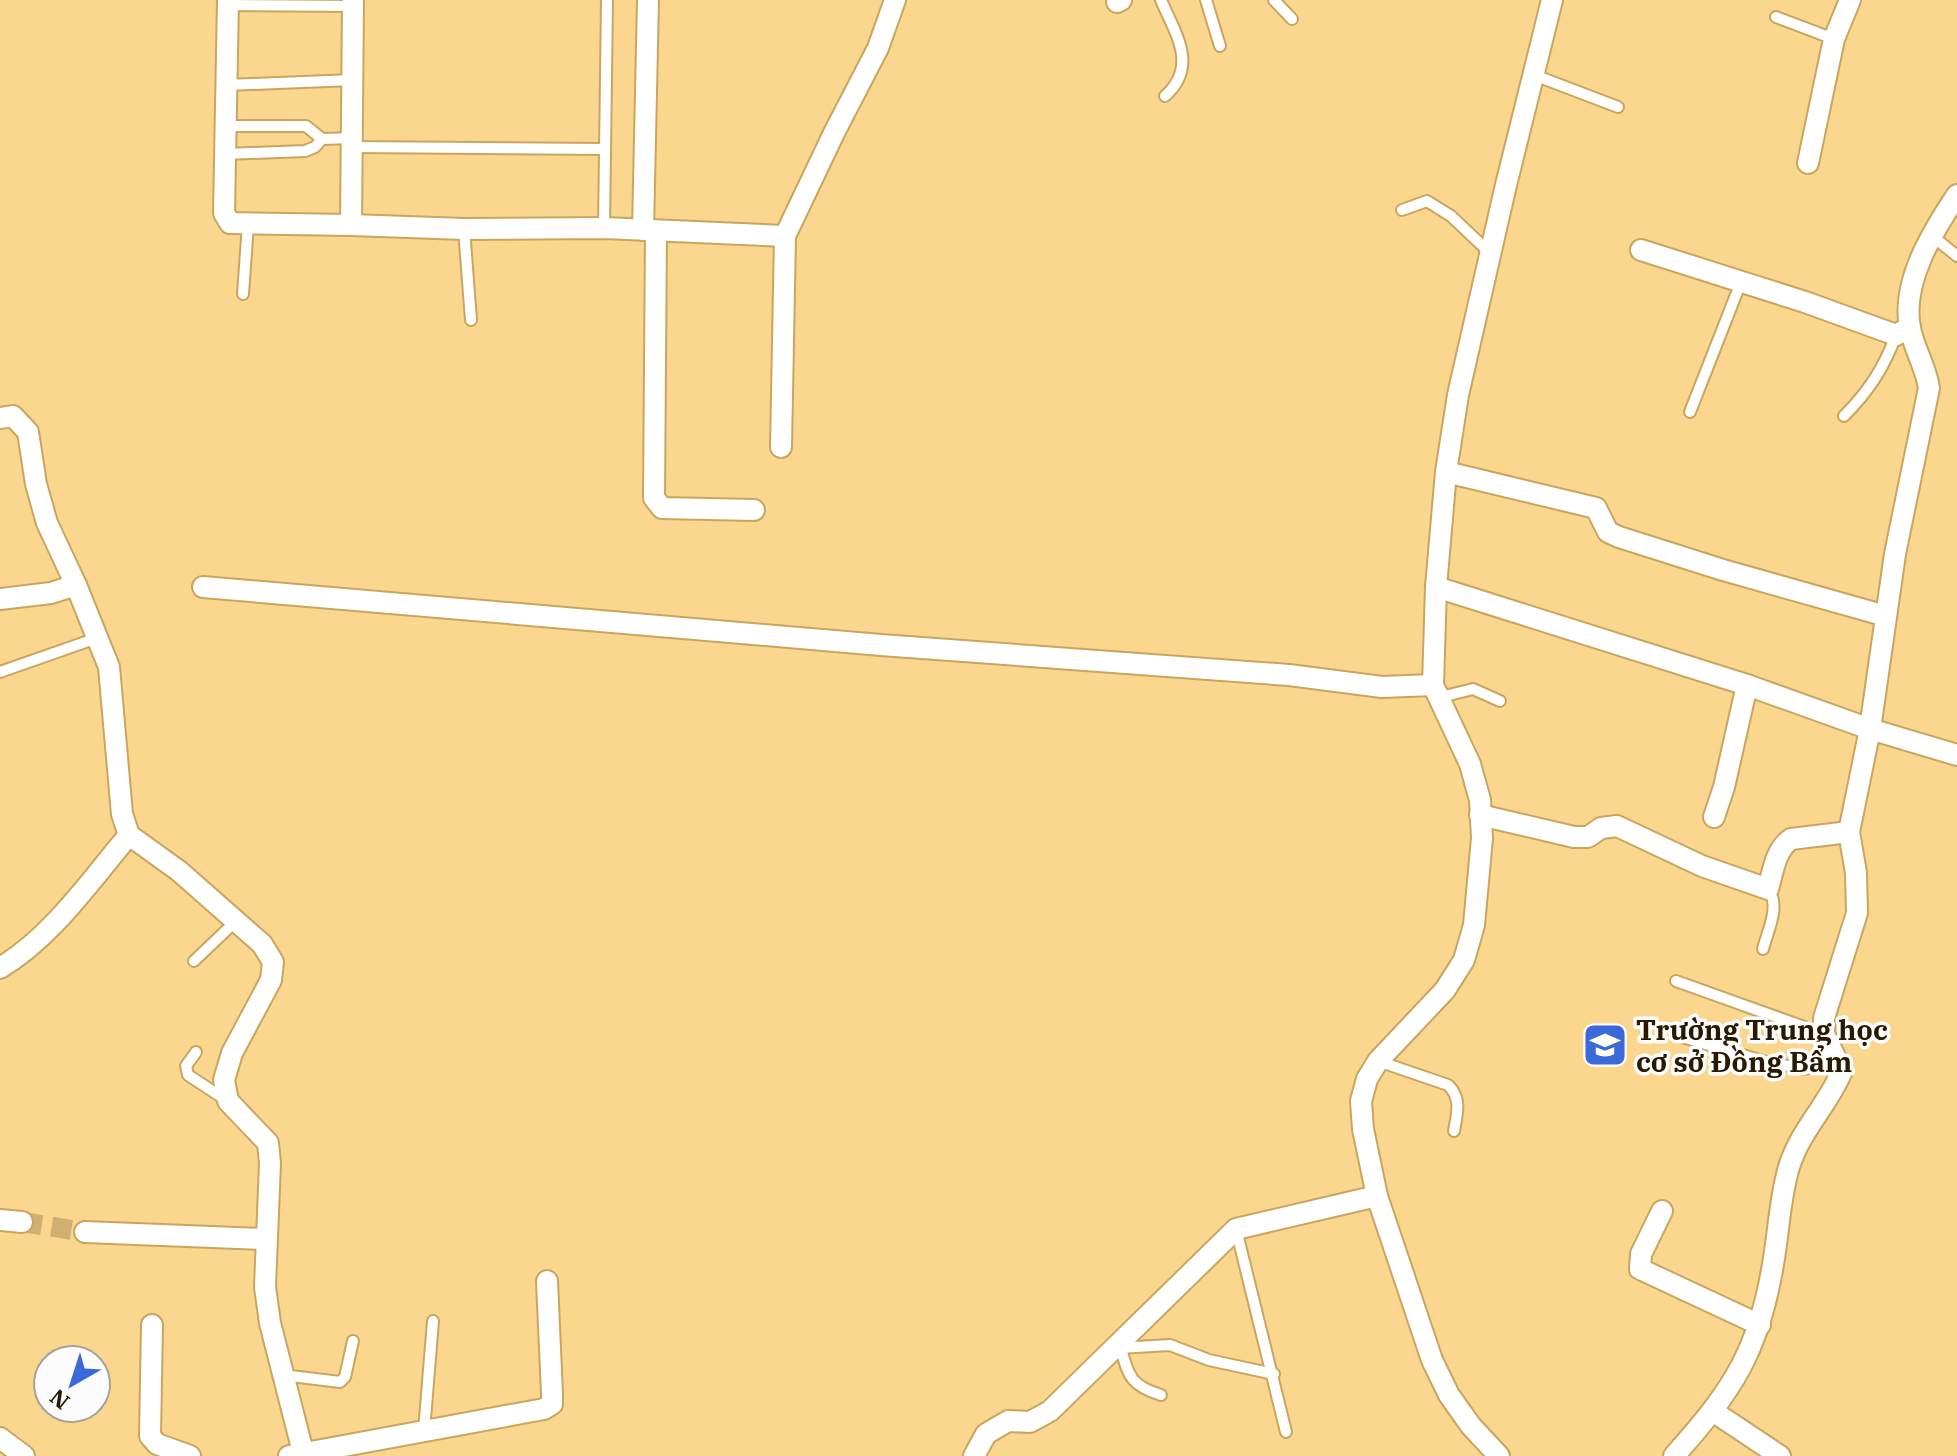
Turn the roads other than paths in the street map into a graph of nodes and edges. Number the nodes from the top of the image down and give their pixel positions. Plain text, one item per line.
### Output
1 (607, 0) edge
2 (648, 0) edge
3 (895, 0) edge
4 (1161, 0) edge
5 (1206, 0) edge
6 (1274, 0) edge
7 (1552, 0) edge
8 (1850, 0) edge
9 (228, 2) edge
10 (353, 3) edge
11 (1776, 17) dead end
12 (1292, 19) dead end
13 (1834, 39) junction
14 (1220, 46) dead end
15 (1534, 75) junction
16 (353, 80) junction
17 (226, 85) junction
18 (1165, 96) dead end
19 (1618, 107) dead end
20 (225, 126) junction
21 (322, 139) junction
22 (352, 142) junction
23 (605, 149) junction
24 (225, 154) junction
25 (1808, 163) dead end
26 (1957, 195) edge
27 (1402, 210) dead end
28 (248, 224) junction
29 (351, 225) junction
30 (604, 228) junction
31 (464, 229) junction
32 (649, 231) junction
33 (1931, 235) junction
34 (785, 236) junction
35 (1641, 250) dead end
36 (1491, 254) junction
37 (1957, 256) edge
38 (1741, 282) junction
39 (243, 294) dead end
40 (471, 320) dead end
41 (1903, 331) junction
42 (1690, 412) dead end
43 (1844, 416) dead end
44 (0, 418) edge
45 (781, 447) dead end
46 (1446, 472) junction
47 (754, 510) dead end
48 (76, 585) junction
49 (203, 587) dead end
50 (1436, 587) junction
51 (0, 599) edge
52 (1886, 616) junction
53 (97, 638) junction
54 (0, 672) edge
55 (1747, 685) junction
56 (1435, 692) junction
57 (1500, 701) dead end
58 (1870, 729) junction
59 (1957, 755) edge
60 (1480, 815) junction
61 (1714, 817) dead end
62 (1849, 832) junction
63 (129, 835) junction
64 (1768, 889) junction
65 (236, 921) junction
66 (1763, 949) dead end
67 (194, 961) dead end
68 (0, 968) edge
69 (1676, 981) dead end
70 (1682, 1037) dead end
71 (1828, 1042) junction
72 (196, 1052) dead end
73 (1378, 1061) junction
74 (228, 1101) junction
75 (1454, 1131) dead end
76 (1377, 1196) junction
77 (1662, 1211) dead end
78 (0, 1220) edge
79 (22, 1222) tunnel mouth
80 (1236, 1229) junction
81 (85, 1232) tunnel mouth
82 (265, 1239) junction
83 (547, 1281) dead end
84 (433, 1321) dead end
85 (152, 1325) dead end
86 (1760, 1325) junction
87 (353, 1341) dead end
88 (1116, 1348) junction
89 (1274, 1374) junction
90 (283, 1375) junction
91 (1161, 1395) dead end
92 (1714, 1412) junction
93 (424, 1431) junction
94 (1286, 1432) dead end
95 (0, 1438) edge
96 (175, 1454) edge
97 (299, 1455) edge
98 (24, 1456) edge
99 (974, 1456) edge
100 (1499, 1456) edge
101 (1674, 1456) edge
102 (1780, 1456) edge

1 - 23 lane
2 - 32 street
3 - 34 street
4 - 18 lane
5 - 14 lane
6 - 12 lane
7 - 15 street
8 - 13 street
9 - 10 lane
9 - 17 street
10 - 16 street
11 - 13 lane
13 - 25 street
15 - 19 lane
15 - 36 street
16 - 17 lane
16 - 22 street
17 - 20 street
20 - 21 lane
20 - 24 street
21 - 22 lane
21 - 24 lane
22 - 23 lane
22 - 29 street
23 - 30 lane
24 - 28 street
26 - 33 street
27 - 36 lane
28 - 29 street
28 - 39 lane
29 - 31 street
30 - 31 street
30 - 32 street
31 - 40 lane
32 - 34 street
32 - 47 street
33 - 37 lane
33 - 41 street
34 - 45 street
35 - 38 street
36 - 46 street
38 - 41 street
38 - 42 lane
41 - 43 lane
41 - 52 street
44 - 48 street
46 - 50 street
46 - 52 street
48 - 51 street
48 - 53 street
49 - 56 street
50 - 55 street
50 - 56 street
52 - 58 street
53 - 54 lane
53 - 63 street
55 - 58 street
55 - 61 street
56 - 57 lane
56 - 60 street
58 - 59 street
58 - 62 street
60 - 64 street
60 - 73 street
62 - 64 street
62 - 71 street
63 - 65 street
63 - 68 street
64 - 66 lane
65 - 67 lane
65 - 74 street
69 - 71 lane
70 - 71 lane
71 - 86 street
72 - 74 lane
73 - 75 lane
73 - 76 street
74 - 82 street
76 - 80 street
76 - 100 street
77 - 86 street
78 - 79 street
80 - 88 street
80 - 89 lane
81 - 82 street
82 - 90 street
83 - 93 street
84 - 93 lane
85 - 96 street
86 - 92 street
87 - 90 lane
88 - 89 lane
88 - 91 lane
88 - 99 street
89 - 94 lane
90 - 97 street
92 - 101 street
92 - 102 street
93 - 97 street
95 - 98 street

